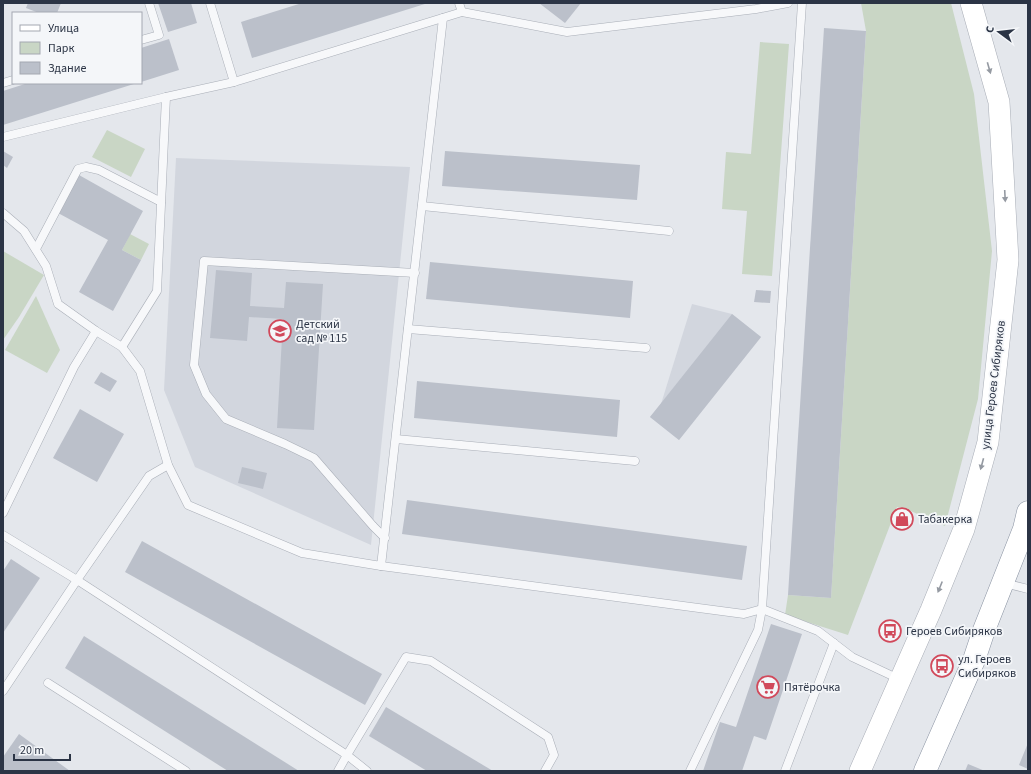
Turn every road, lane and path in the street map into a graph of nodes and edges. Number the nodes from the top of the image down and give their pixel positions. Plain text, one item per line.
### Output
1 (149, 3) edge
2 (210, 3) edge
3 (459, 3) edge
4 (788, 3) edge
5 (802, 3) edge
6 (971, 3) edge
7 (462, 12) junction
8 (443, 18) junction
9 (142, 40) edge
10 (234, 82) junction
11 (166, 97) junction
12 (3, 138) edge
13 (161, 202) junction
14 (422, 206) junction
15 (3, 213) edge
16 (669, 231) dead end
17 (36, 249) junction
18 (415, 272) junction
19 (408, 329) junction
20 (96, 331) junction
21 (122, 347) junction
22 (646, 348) dead end
23 (396, 439) junction
24 (635, 460) dead end
25 (168, 465) junction
26 (1028, 512) edge
27 (3, 514) edge
28 (3, 535) edge
29 (384, 538) junction
30 (381, 566) junction
31 (77, 580) junction
32 (1004, 582) junction
33 (1028, 589) edge
34 (762, 609) junction
35 (834, 643) junction
36 (900, 680) junction
37 (48, 683) dead end
38 (3, 691) edge
39 (347, 755) junction
40 (186, 771) edge
41 (338, 771) edge
42 (367, 771) edge
43 (545, 771) edge
44 (690, 771) edge
45 (785, 771) edge
46 (860, 771) edge
47 (925, 771) edge

1 - 9 lane
2 - 10 lane
3 - 7 lane
4 - 7 lane
5 - 34 lane
6 -> 36 street, улица Героев Сибиряков
7 - 8 lane
8 - 10 lane
8 - 14 lane
10 - 11 lane
11 - 12 lane
11 - 13 lane
13 - 17 lane
13 - 21 lane
14 - 16 lane
14 - 18 lane
15 - 17 lane
17 - 20 lane
18 - 19 lane
18 - 29 lane
19 - 22 lane
19 - 23 lane
20 - 21 lane
20 - 27 lane
21 - 25 lane
23 - 24 lane
23 - 29 lane
25 - 30 lane
25 - 31 lane
26 - 32 highway
28 - 31 lane
29 - 30 lane
30 - 34 lane
31 - 38 lane
31 - 39 lane
32 - 33 lane
32 - 47 highway
34 - 35 lane
34 - 44 lane
35 - 36 lane
35 - 45 lane
36 - 46 street, улица Героев Сибиряков
37 - 40 lane
39 - 41 lane
39 - 42 lane
39 - 43 lane

